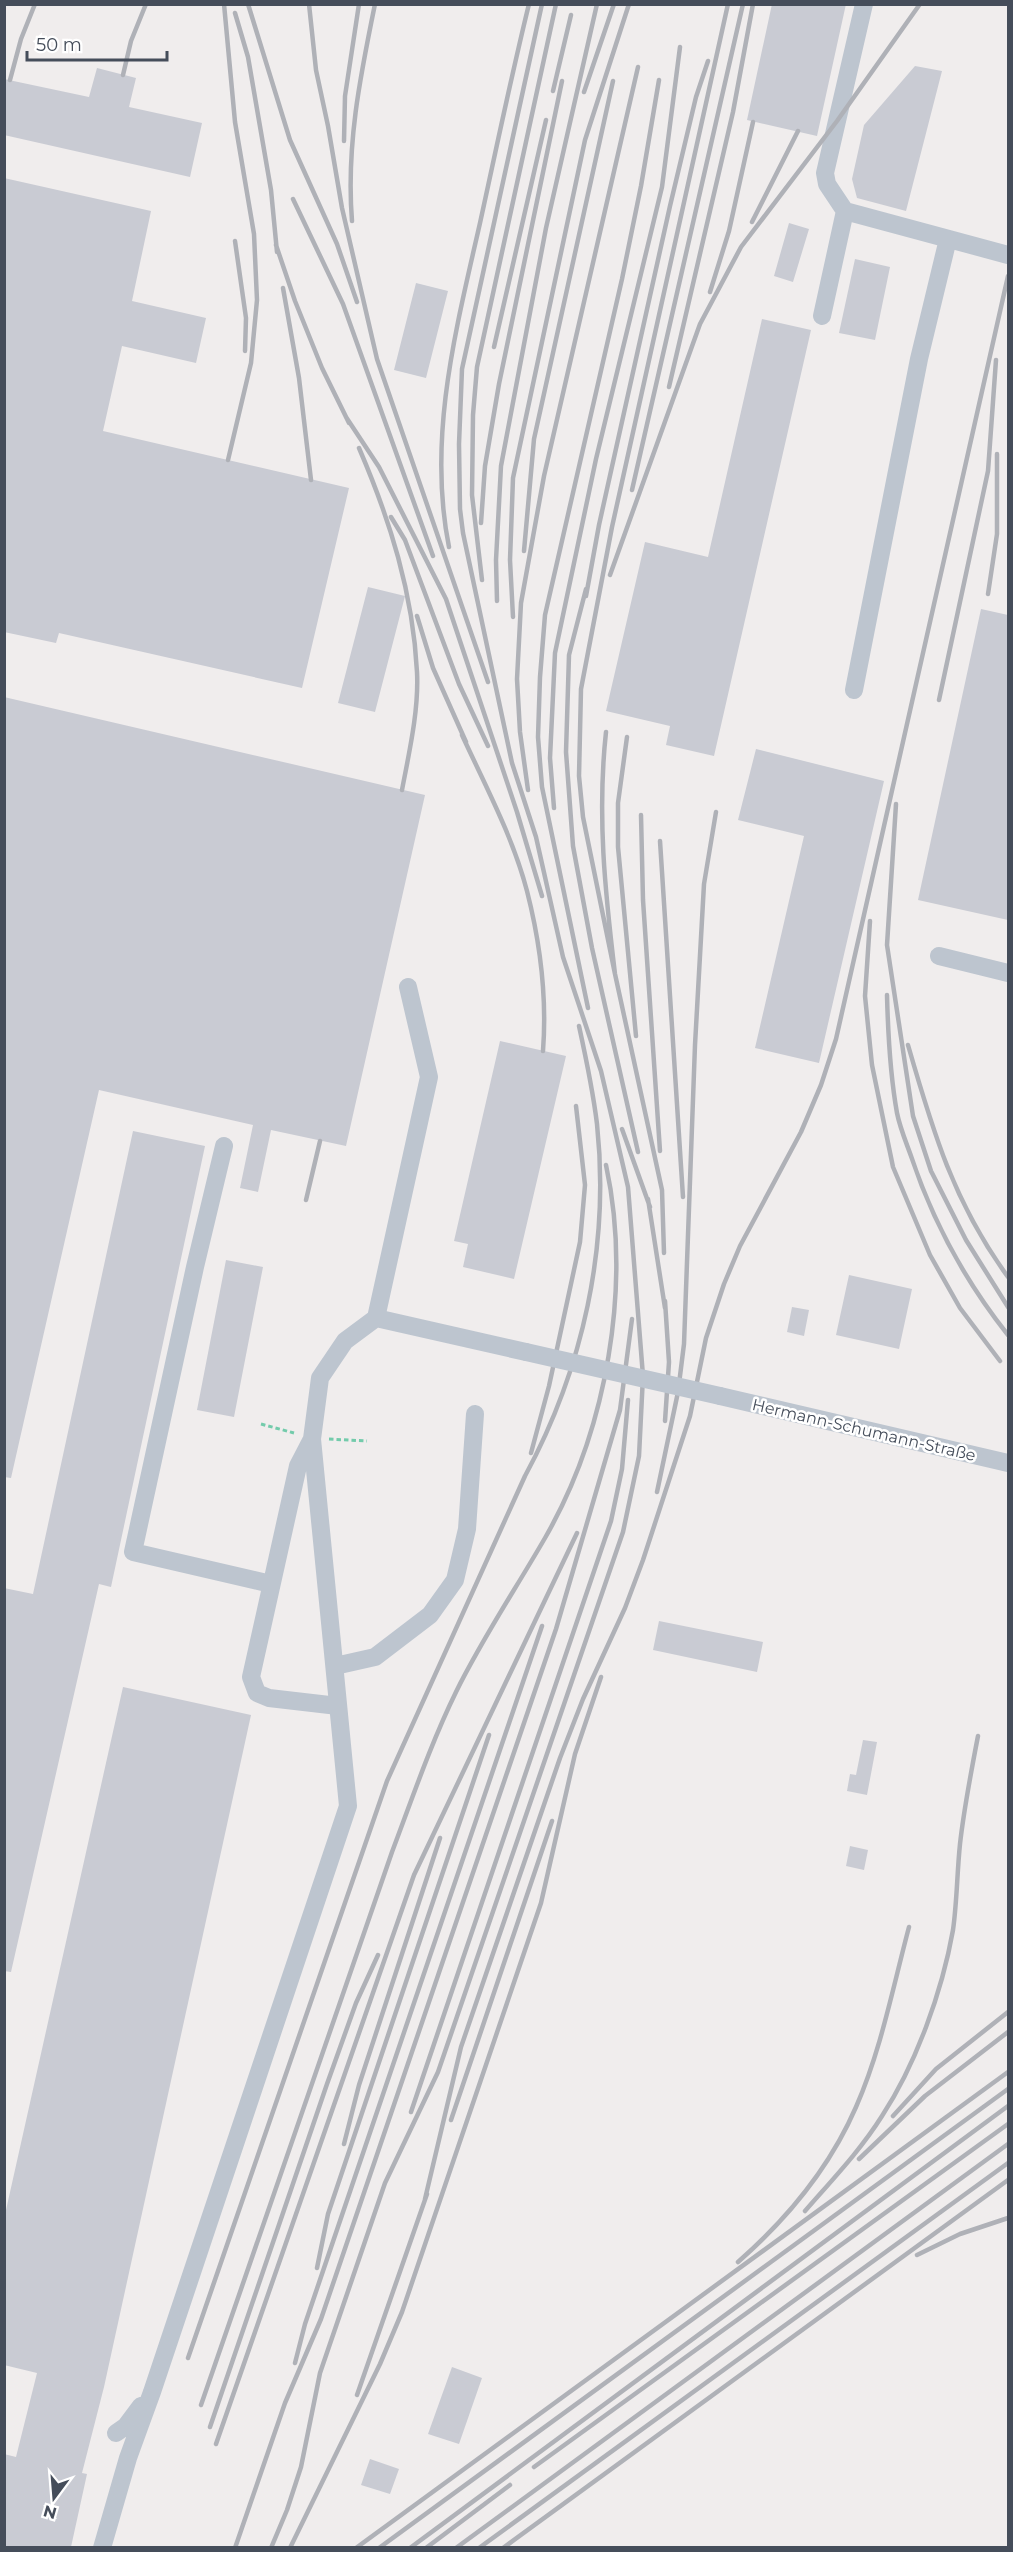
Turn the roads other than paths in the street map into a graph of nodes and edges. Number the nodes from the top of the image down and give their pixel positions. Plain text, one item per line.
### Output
1 (864, 4) edge
2 (845, 211) junction
3 (948, 239) junction
4 (1008, 255) edge
5 (822, 316) dead end
6 (854, 690) dead end
7 (939, 956) dead end
8 (1008, 973) edge
9 (408, 987) dead end
10 (224, 1146) dead end
11 (376, 1318) junction
12 (475, 1414) dead end
13 (312, 1439) junction
14 (1008, 1462) edge
15 (271, 1584) junction
16 (335, 1666) junction
17 (338, 1706) junction
18 (152, 2392) junction
19 (116, 2433) dead end
20 (102, 2547) edge

1 - 2 lane
2 - 3 lane
2 - 5 lane
3 - 4 lane
3 - 6 lane
7 - 8 lane
9 - 11 lane
10 - 15 lane
11 - 13 lane
11 - 14 lane, Hermann-Schumann-Straße, bridge
12 - 16 lane
13 - 15 lane
13 - 16 lane
15 - 17 lane
16 - 17 lane
17 - 18 lane
18 - 19 lane
18 - 20 lane

